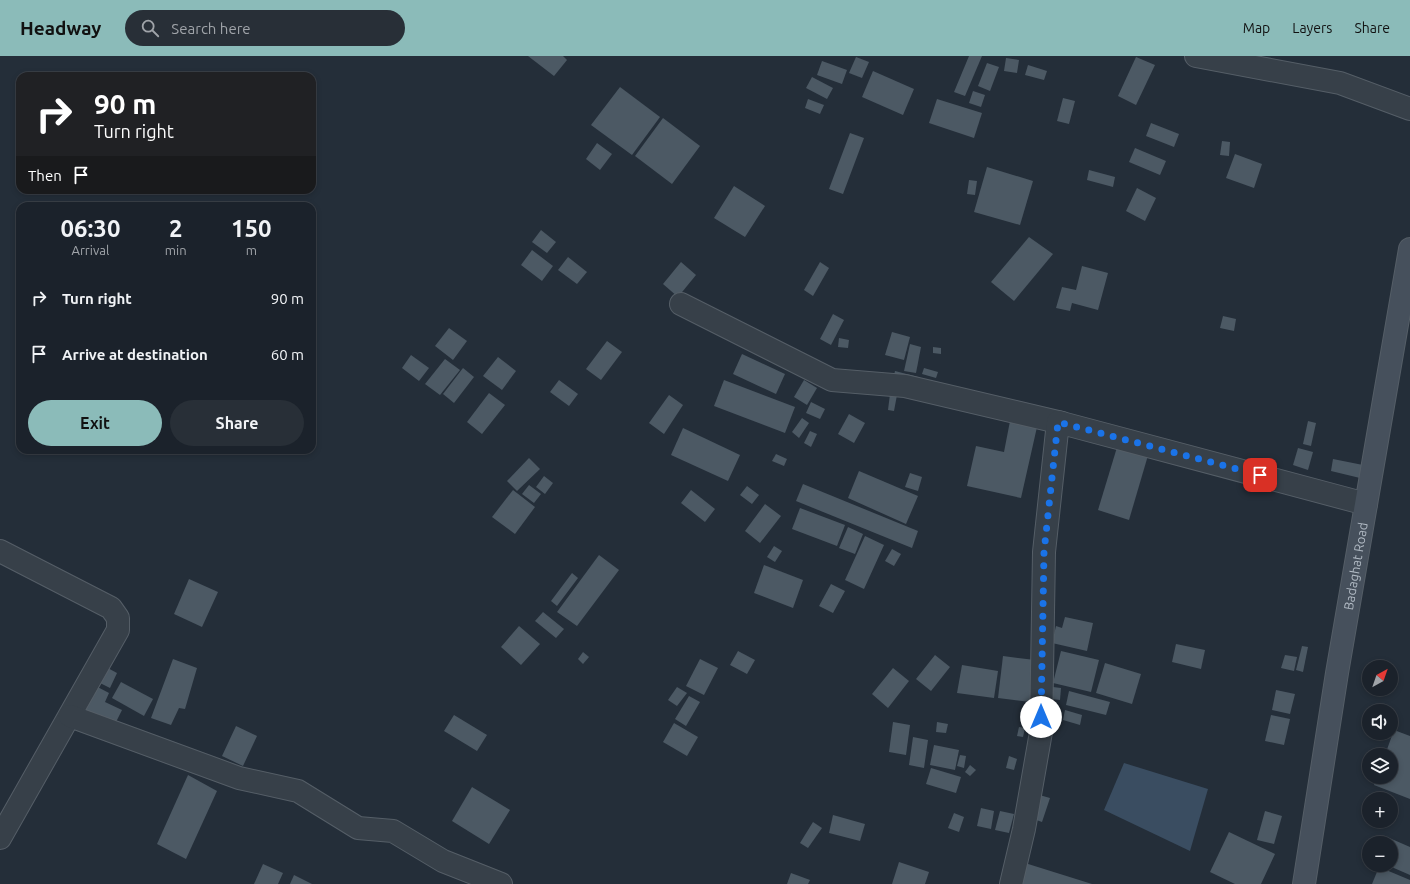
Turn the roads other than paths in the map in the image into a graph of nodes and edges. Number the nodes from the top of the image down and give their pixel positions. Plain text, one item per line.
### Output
1 (1196, 56) edge
2 (1410, 109) edge
3 (1410, 249) edge
4 (681, 304) dead end
5 (1062, 423) junction
6 (1366, 504) junction
7 (0, 551) edge
8 (70, 716) junction
9 (0, 838) edge
10 (501, 884) edge
11 (1011, 884) edge
12 (1304, 884) edge

1 - 2 street
3 - 6 main road, Badaghat Road
4 - 5 street
5 - 6 street
5 - 11 street
6 - 12 main road, Badaghat Road
7 - 8 street
8 - 9 street
8 - 10 street

